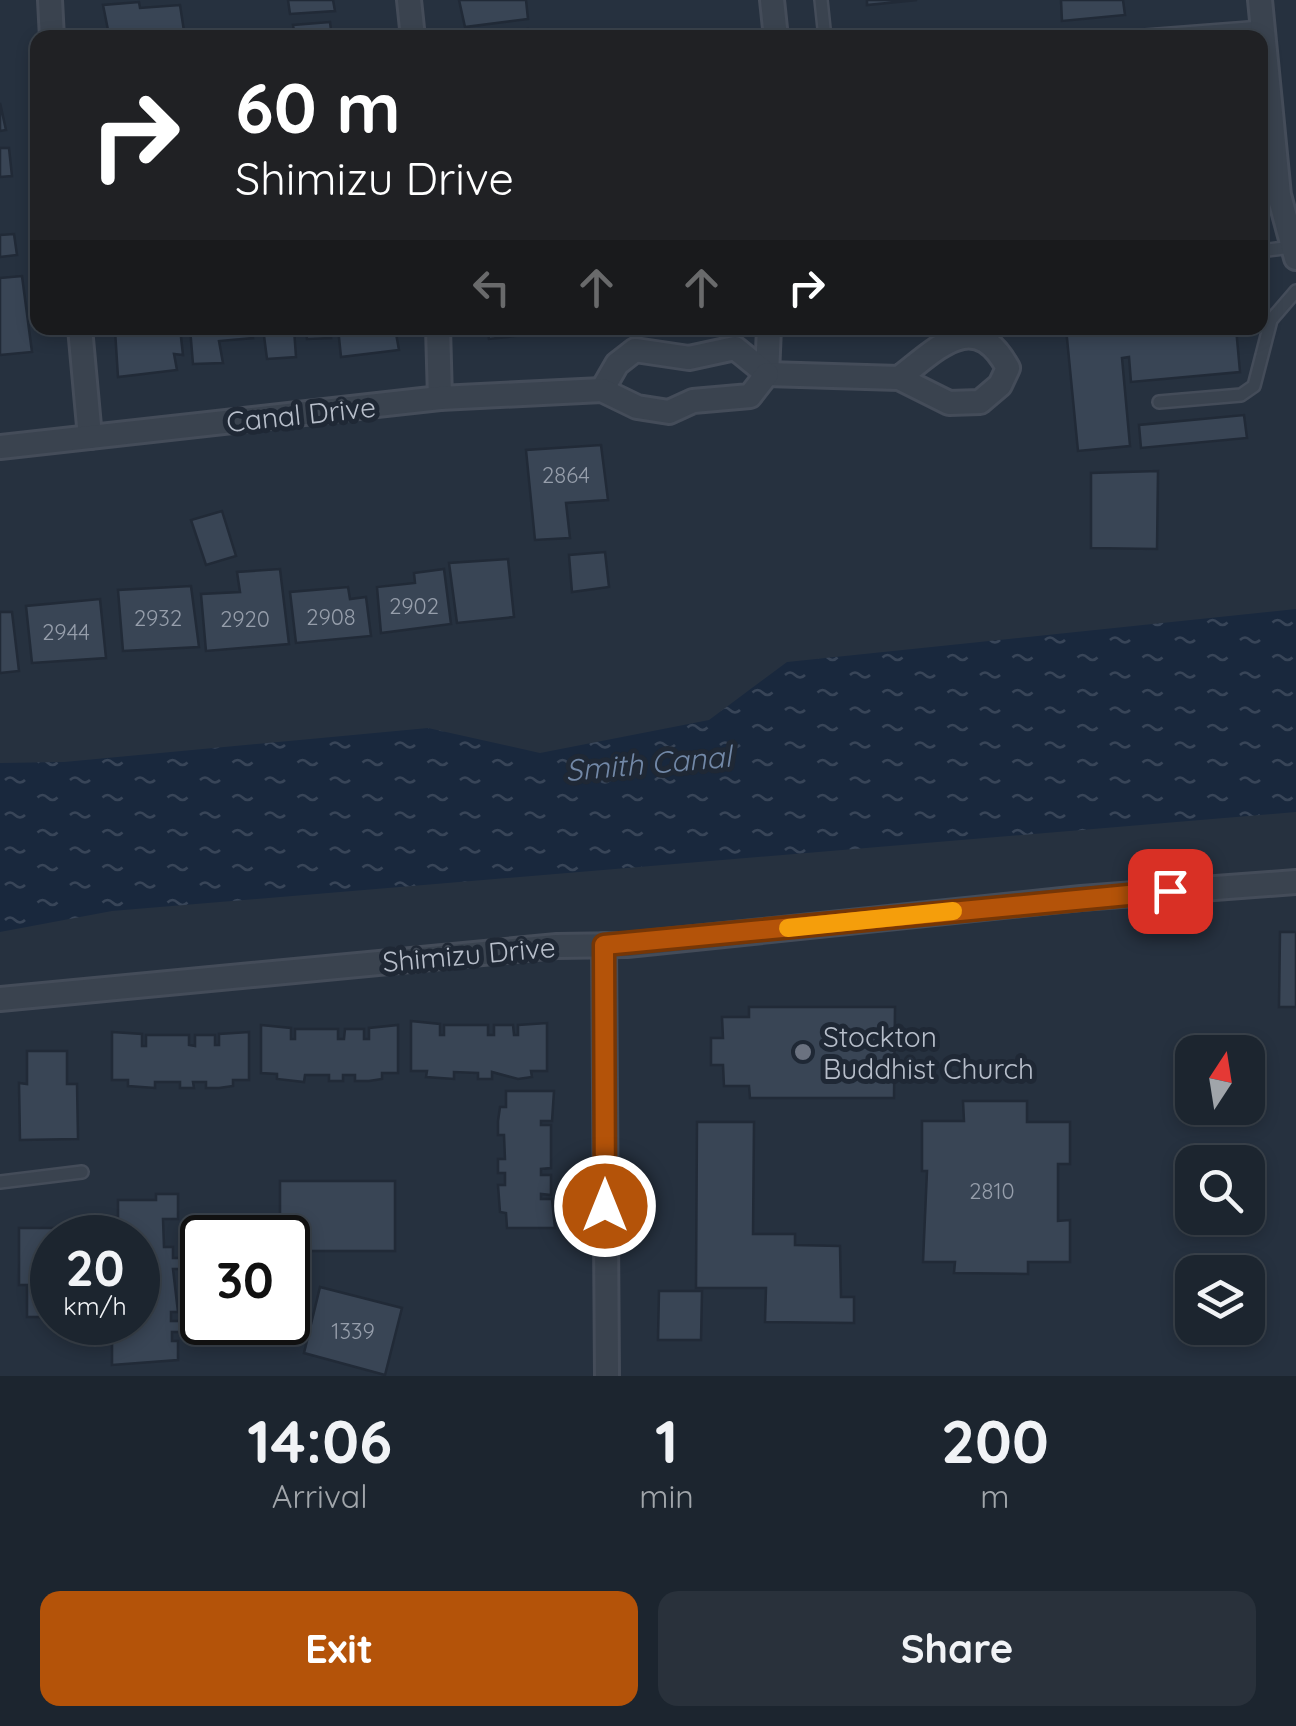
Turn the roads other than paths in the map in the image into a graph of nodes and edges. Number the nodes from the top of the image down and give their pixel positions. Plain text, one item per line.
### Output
1 (50, 0) edge
2 (409, 0) edge
3 (772, 0) edge
4 (821, 0) edge
5 (1260, 0) edge
6 (1262, 28) joint
7 (52, 30) edge
8 (411, 30) edge
9 (775, 30) edge
10 (824, 30) edge
11 (1234, 30) edge
12 (1268, 127) edge
13 (1268, 251) edge
14 (1294, 253) edge
15 (1296, 291) edge
16 (1268, 332) edge
17 (81, 335) edge
18 (438, 335) edge
19 (769, 335) edge
20 (1267, 335) edge
21 (689, 358) junction
22 (767, 374) junction
23 (899, 378) dead end
24 (602, 390) junction
25 (440, 398) junction
26 (693, 400) junction
27 (1159, 402) dead end
28 (90, 437) junction
29 (0, 447) edge
30 (1296, 882) edge
31 (604, 945) junction
32 (0, 998) edge
33 (82, 1172) dead end
34 (0, 1182) edge
35 (607, 1376) edge

1 - 7 street
2 - 8 street
3 - 9 street
4 - 10 lane
5 - 6 street
6 - 11 lane
12 - 14 street
13 - 14 lane
15 - 16 lane
17 - 28 street
18 - 25 street
19 - 22 street
20 - 27 lane
21 - 22 street
21 - 24 street
21 - 26 street
22 - 23 street
22 - 26 street, Canal Drive
24 - 25 street, Canal Drive
24 - 26 street, Canal Drive
25 - 28 street, Canal Drive
28 - 29 street, Canal Drive
30 - 31 street, Shimizu Drive
31 - 32 street, Shimizu Drive
31 - 35 street
33 - 34 lane

